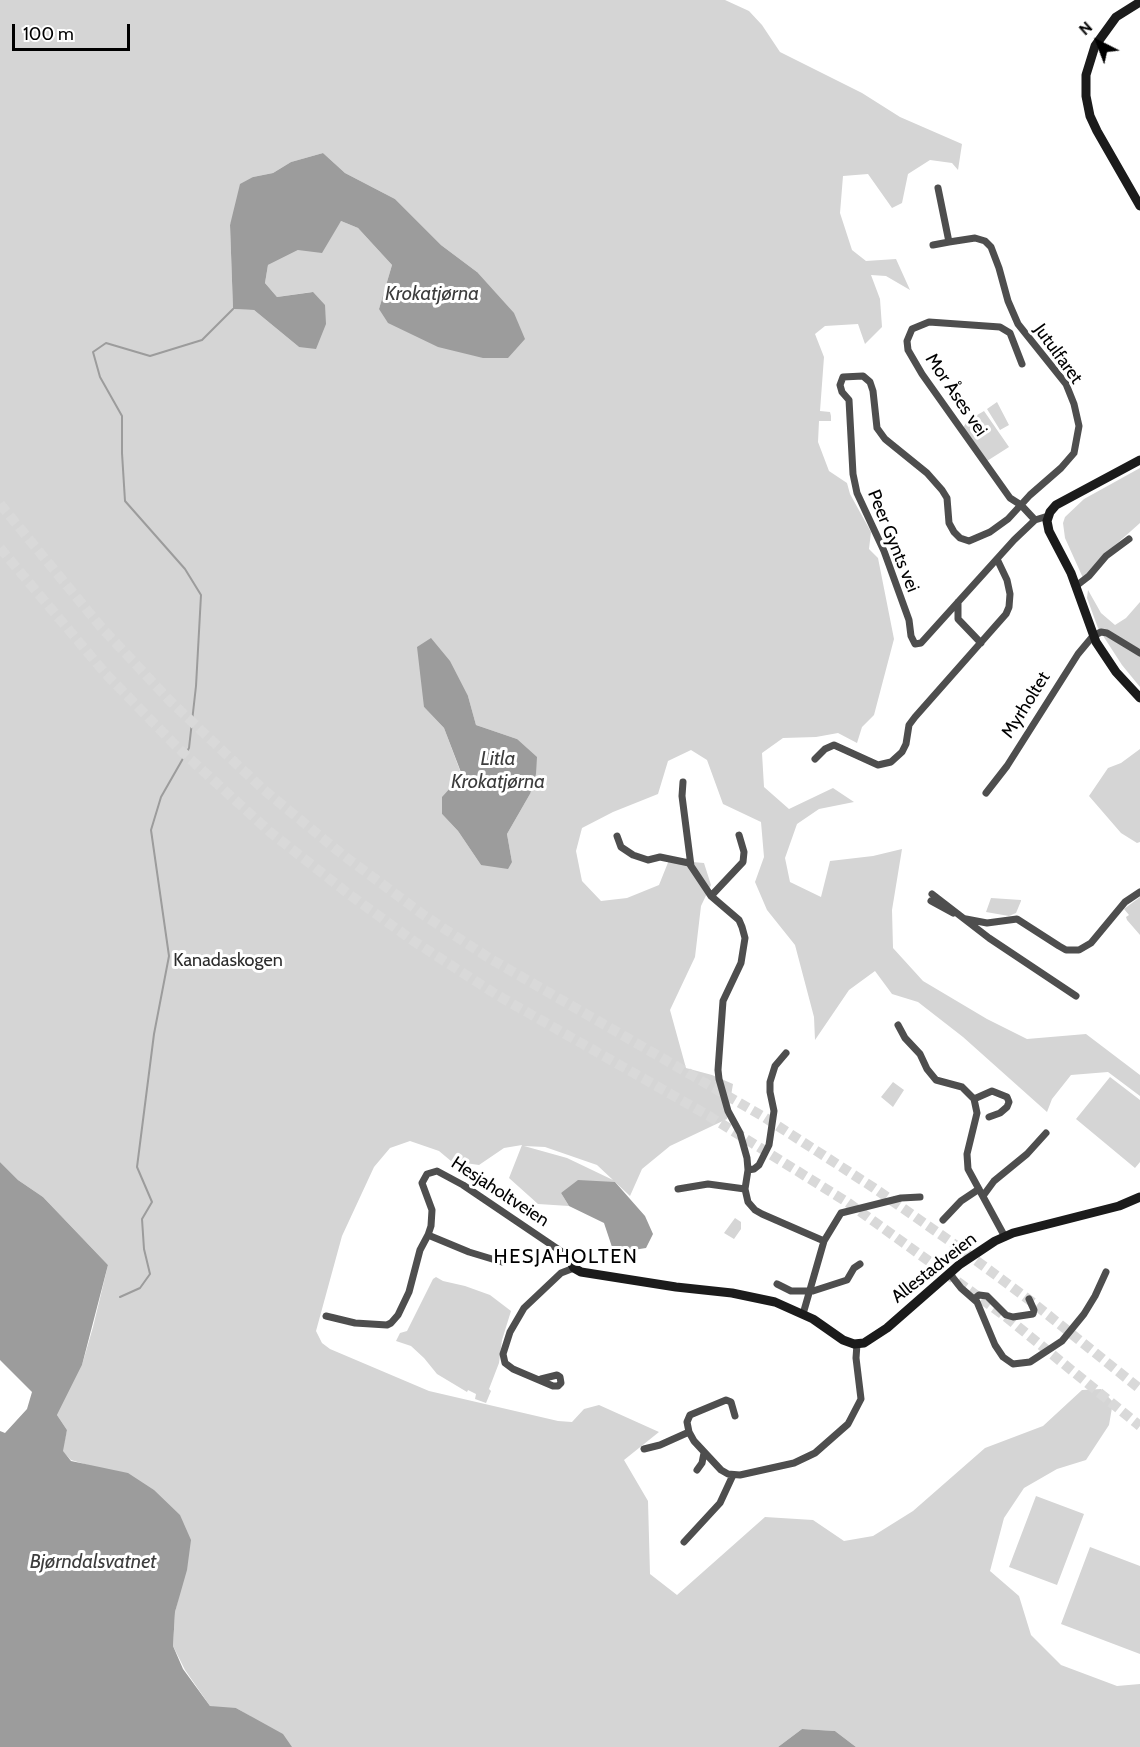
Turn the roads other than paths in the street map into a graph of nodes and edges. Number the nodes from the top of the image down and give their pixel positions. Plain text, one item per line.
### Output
1 (1140, 2) edge
2 (938, 188) dead end
3 (1140, 206) edge
4 (949, 242) junction
5 (933, 245) dead end
6 (1022, 364) dead end
7 (1140, 460) edge
8 (1021, 506) junction
9 (1048, 516) junction
10 (1035, 520) junction
11 (1129, 539) dead end
12 (997, 559) junction
13 (1076, 586) junction
14 (958, 602) junction
15 (1093, 636) junction
16 (981, 643) junction
17 (1140, 653) edge
18 (1140, 698) edge
19 (815, 759) dead end
20 (683, 782) dead end
21 (986, 793) dead end
22 (739, 835) dead end
23 (617, 836) dead end
24 (691, 866) junction
25 (1140, 892) edge
26 (711, 896) junction
27 (932, 897) dead end
28 (966, 919) junction
29 (1076, 996) dead end
30 (898, 1025) dead end
31 (786, 1053) dead end
32 (974, 1099) junction
33 (989, 1117) dead end
34 (1046, 1133) dead end
35 (748, 1170) junction
36 (744, 1189) junction
37 (678, 1190) dead end
38 (981, 1193) junction
39 (920, 1197) dead end
40 (1140, 1197) edge
41 (943, 1220) dead end
42 (428, 1236) junction
43 (1005, 1237) junction
44 (824, 1241) junction
45 (565, 1254) joint
46 (502, 1262) dead end
47 (860, 1264) dead end
48 (574, 1268) junction
49 (1106, 1272) dead end
50 (950, 1274) junction
51 (777, 1284) dead end
52 (811, 1292) junction
53 (974, 1299) junction
54 (1029, 1299) dead end
55 (803, 1314) junction
56 (327, 1316) dead end
57 (857, 1344) junction
58 (541, 1379) dead end
59 (735, 1416) dead end
60 (688, 1432) junction
61 (644, 1449) dead end
62 (704, 1453) junction
63 (697, 1470) dead end
64 (733, 1475) junction
65 (684, 1542) dead end

1 - 3 main road
2 - 4 street
4 - 5 street, Jutulfaret
4 - 8 street, Jutulfaret
6 - 8 street, Mor Åses vei
7 - 9 main road
8 - 10 street, Mor Åses vei
8 - 14 street, Peer Gynts vei
9 - 10 street, Peer Gynts vei
9 - 13 main road
10 - 12 street, Peer Gynts vei
11 - 13 street
12 - 14 street, Peer Gynts vei
12 - 16 street
13 - 15 main road
14 - 16 street
15 - 17 street
15 - 18 main road
15 - 21 street, Myrholtet
16 - 19 street
20 - 24 street
22 - 26 street
23 - 24 street
24 - 26 street
25 - 28 street
26 - 35 street
27 - 28 street
28 - 29 street
30 - 32 street
31 - 35 street
32 - 33 street
32 - 38 street
34 - 38 street
35 - 36 street
36 - 37 street
36 - 44 street
38 - 41 street
38 - 43 street
39 - 44 street
40 - 43 main road, Allestadveien
42 - 45 street, Hesjaholtveien
42 - 46 street
42 - 56 street, Hesjaholtveien
43 - 50 main road, Allestadveien
44 - 52 street
45 - 48 main road, Hesjaholtveien
47 - 52 street
48 - 55 main road
48 - 58 street
49 - 53 street
50 - 53 street
50 - 57 main road, Allestadveien
51 - 52 street
52 - 55 street
53 - 54 street
55 - 57 main road
57 - 64 street
59 - 60 street
60 - 61 street
60 - 62 street
62 - 63 street
62 - 64 street
64 - 65 street

